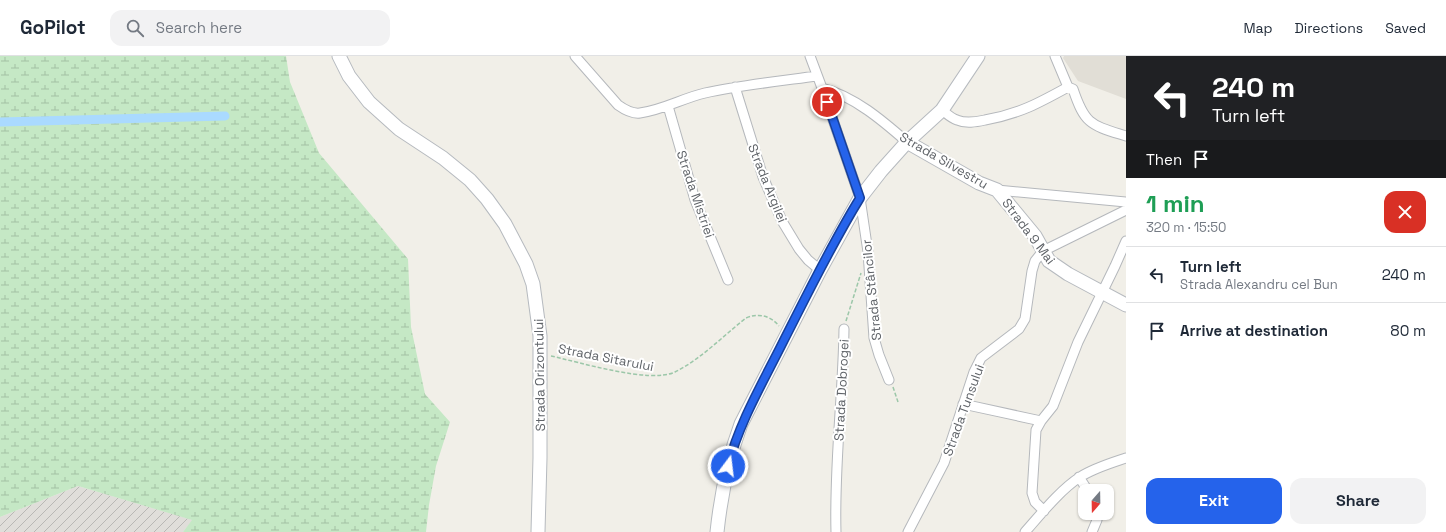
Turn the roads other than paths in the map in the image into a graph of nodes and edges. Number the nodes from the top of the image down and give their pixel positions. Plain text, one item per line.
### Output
1 (339, 56) edge
2 (575, 56) edge
3 (810, 56) edge
4 (978, 56) edge
5 (1055, 56) edge
6 (817, 76) junction
7 (735, 86) junction
8 (1068, 86) junction
9 (822, 88) junction
10 (668, 106) junction
11 (942, 110) junction
12 (1126, 136) edge
13 (907, 142) junction
14 (997, 190) junction
15 (860, 198) junction
16 (1126, 202) edge
17 (1126, 210) edge
18 (1126, 241) edge
19 (1043, 251) junction
20 (820, 270) junction
21 (728, 280) dead end
22 (1103, 292) junction
23 (1126, 305) edge
24 (844, 329) road end
25 (889, 380) road end
26 (963, 404) junction
27 (1041, 421) junction
28 (1126, 458) edge
29 (1079, 478) junction
30 (1083, 484) edge
31 (1044, 511) junction
32 (1097, 520) edge
33 (538, 532) edge
34 (717, 532) edge
35 (836, 532) edge
36 (908, 532) edge
37 (1025, 532) edge
38 (1092, 532) edge

1 - 33 street, Strada Orizontului
2 - 10 street
3 - 6 street, Strada Stâncilor
4 - 11 street
5 - 8 street
6 - 7 street
6 - 9 street, Strada Stâncilor
7 - 10 street
7 - 20 street, Strada Argilei
8 - 11 street
8 - 12 street
9 - 13 street, Strada Silvestru
9 - 15 street, Strada Stâncilor
10 - 21 street, Strada Mistriei
11 - 13 street
13 - 14 street, Strada Silvestru
13 - 15 street
14 - 16 street, Strada Silvestru
14 - 19 street, Strada 9 Mai
15 - 20 street
15 - 25 street, Strada Stâncilor
17 - 19 street
18 - 22 street
19 - 22 street, Strada 9 Mai
19 - 26 street, Strada Tunsului
20 - 34 street
22 - 23 street, Strada 9 Mai
22 - 27 street
24 - 35 street, Strada Dobrogei
26 - 27 street
26 - 36 street, Strada Tunsului
27 - 31 street
28 - 29 street
29 - 30 street
29 - 31 street
31 - 37 street
32 - 38 street

